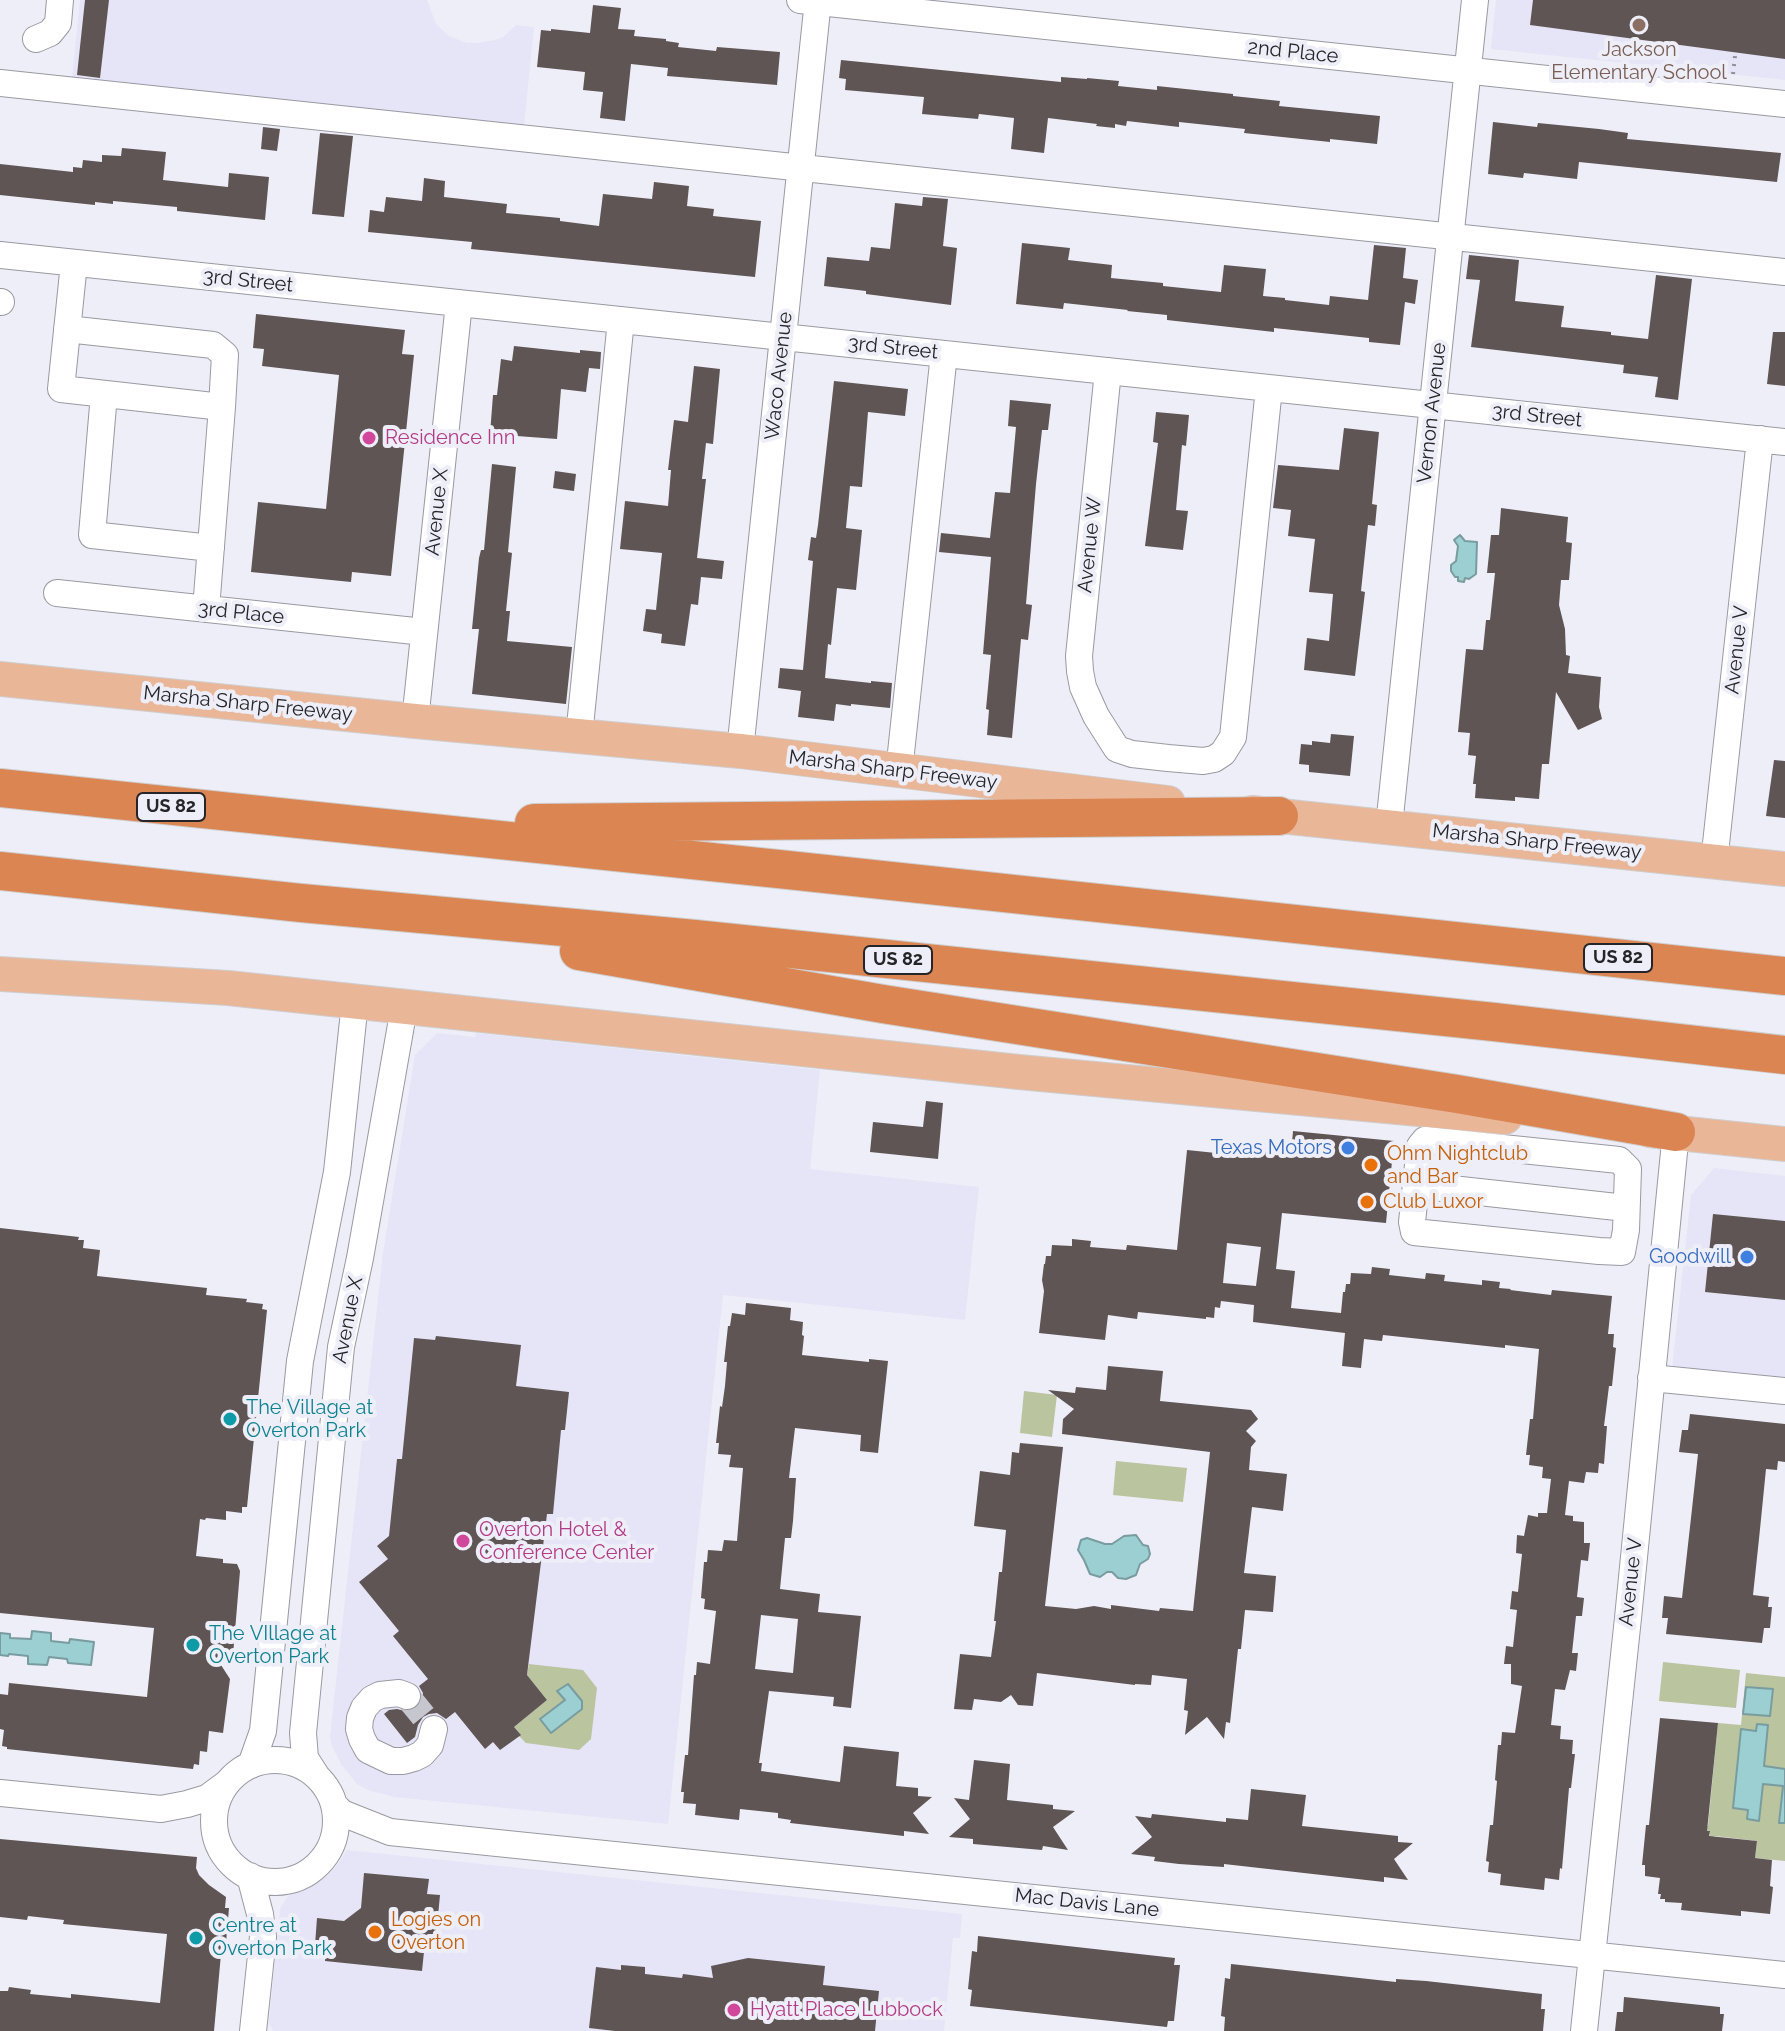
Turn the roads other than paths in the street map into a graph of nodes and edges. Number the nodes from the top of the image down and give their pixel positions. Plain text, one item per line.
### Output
1 (60, 0) edge
2 (1475, 0) edge
3 (812, 1) edge
4 (36, 39) dead end
5 (1467, 71) junction
6 (0, 83) edge
7 (1785, 104) edge
8 (801, 167) junction
9 (1450, 235) junction
10 (0, 255) edge
11 (74, 263) junction
12 (1785, 272) edge
13 (459, 303) junction
14 (621, 320) junction
15 (67, 329) junction
16 (783, 337) junction
17 (944, 354) junction
18 (1108, 371) junction
19 (1269, 388) junction
20 (104, 394) junction
21 (1433, 405) junction
22 (222, 407) junction
23 (1772, 440) edge
24 (211, 548) junction
25 (57, 593) dead end
26 (206, 609) junction
27 (424, 632) junction
28 (0, 679) edge
29 (415, 721) junction
30 (579, 736) junction
31 (740, 751) junction
32 (899, 771) junction
33 (0, 788) edge
34 (1279, 816) junction
35 (343, 825) junction
36 (1389, 826) junction
37 (1714, 862) junction
38 (1785, 869) edge
39 (0, 871) edge
40 (301, 903) junction
41 (0, 974) edge
42 (1785, 976) edge
43 (355, 1002) junction
44 (404, 1008) junction
45 (1785, 1055) edge
46 (1676, 1132) junction
47 (1553, 1138) junction
48 (1785, 1144) edge
49 (1415, 1185) junction
50 (1625, 1230) junction
51 (1666, 1233) junction
52 (1651, 1378) junction
53 (1785, 1391) edge
54 (407, 1696) dead end
55 (434, 1729) dead end
56 (251, 1765) junction
57 (316, 1775) junction
58 (226, 1784) junction
59 (0, 1793) edge
60 (335, 1806) junction
61 (161, 1809) junction
62 (390, 1832) junction
63 (219, 1845) junction
64 (327, 1854) junction
65 (250, 1876) junction
66 (295, 1879) junction
67 (263, 1937) junction
68 (1591, 1955) junction
69 (1785, 1975) edge
70 (253, 2031) edge
71 (1584, 2031) edge

1 - 4 street
2 - 5 street, Vernon Avenue
3 - 5 street, 2nd Place
3 - 8 street, Waco Avenue
5 - 7 street, 2nd Place
5 - 9 street, Vernon Avenue
6 - 8 street
8 - 9 street
8 - 16 street, Waco Avenue
9 - 12 street
9 - 21 street, Vernon Avenue
10 - 11 street, 3rd Street
11 - 13 street, 3rd Street
11 - 15 street
13 - 14 street, 3rd Street
13 - 27 street, Avenue X
14 - 16 street, 3rd Street
14 - 30 street
15 - 20 street
15 - 22 street
16 - 17 street, 3rd Street
16 - 31 street, Waco Avenue
17 - 18 street, 3rd Street
17 - 32 street
18 - 19 street, 3rd Street
18 - 19 street, Avenue W
19 - 21 street, 3rd Street
20 - 22 street
20 - 24 street
21 - 23 street, 3rd Street
21 - 36 street, Vernon Avenue
22 - 24 street
23 - 37 street, Avenue V
24 - 26 street
25 - 26 street, 3rd Place
26 - 27 street, 3rd Place
27 - 29 street, Avenue X
28 - 29 main road, Marsha Sharp Freeway
29 - 30 main road, Marsha Sharp Freeway
30 - 31 main road, Marsha Sharp Freeway
31 - 32 main road, Marsha Sharp Freeway
32 - 34 main road, Marsha Sharp Freeway
33 - 35 highway, US 82
34 - 35 highway
34 - 36 main road, Marsha Sharp Freeway
35 - 42 highway, US 82
36 - 37 main road, Marsha Sharp Freeway
37 - 38 main road, Marsha Sharp Freeway
39 - 40 highway, US 82
40 - 45 highway, US 82
40 - 46 highway
41 - 43 main road
43 - 44 main road
43 - 56 street, Avenue X
44 - 47 main road
44 - 57 street, Avenue X
46 - 47 main road
46 - 48 main road
46 - 51 street, Avenue V
47 - 49 street
47 - 50 street
49 - 50 street
49 - 50 street
50 - 51 street
51 - 52 street, Avenue V
52 - 53 street
52 - 68 street, Avenue V
54 - 55 street
56 - 57 street
56 - 58 street
57 - 60 street
58 - 61 street
58 - 63 street
59 - 61 street
60 - 62 street
60 - 64 street
61 - 63 street
62 - 64 street
62 - 68 street, Mac Davis Lane
63 - 65 street
64 - 66 street
65 - 66 street
65 - 67 street
66 - 67 street
67 - 70 street
68 - 69 street, Mac Davis Lane
68 - 71 street, Avenue V

